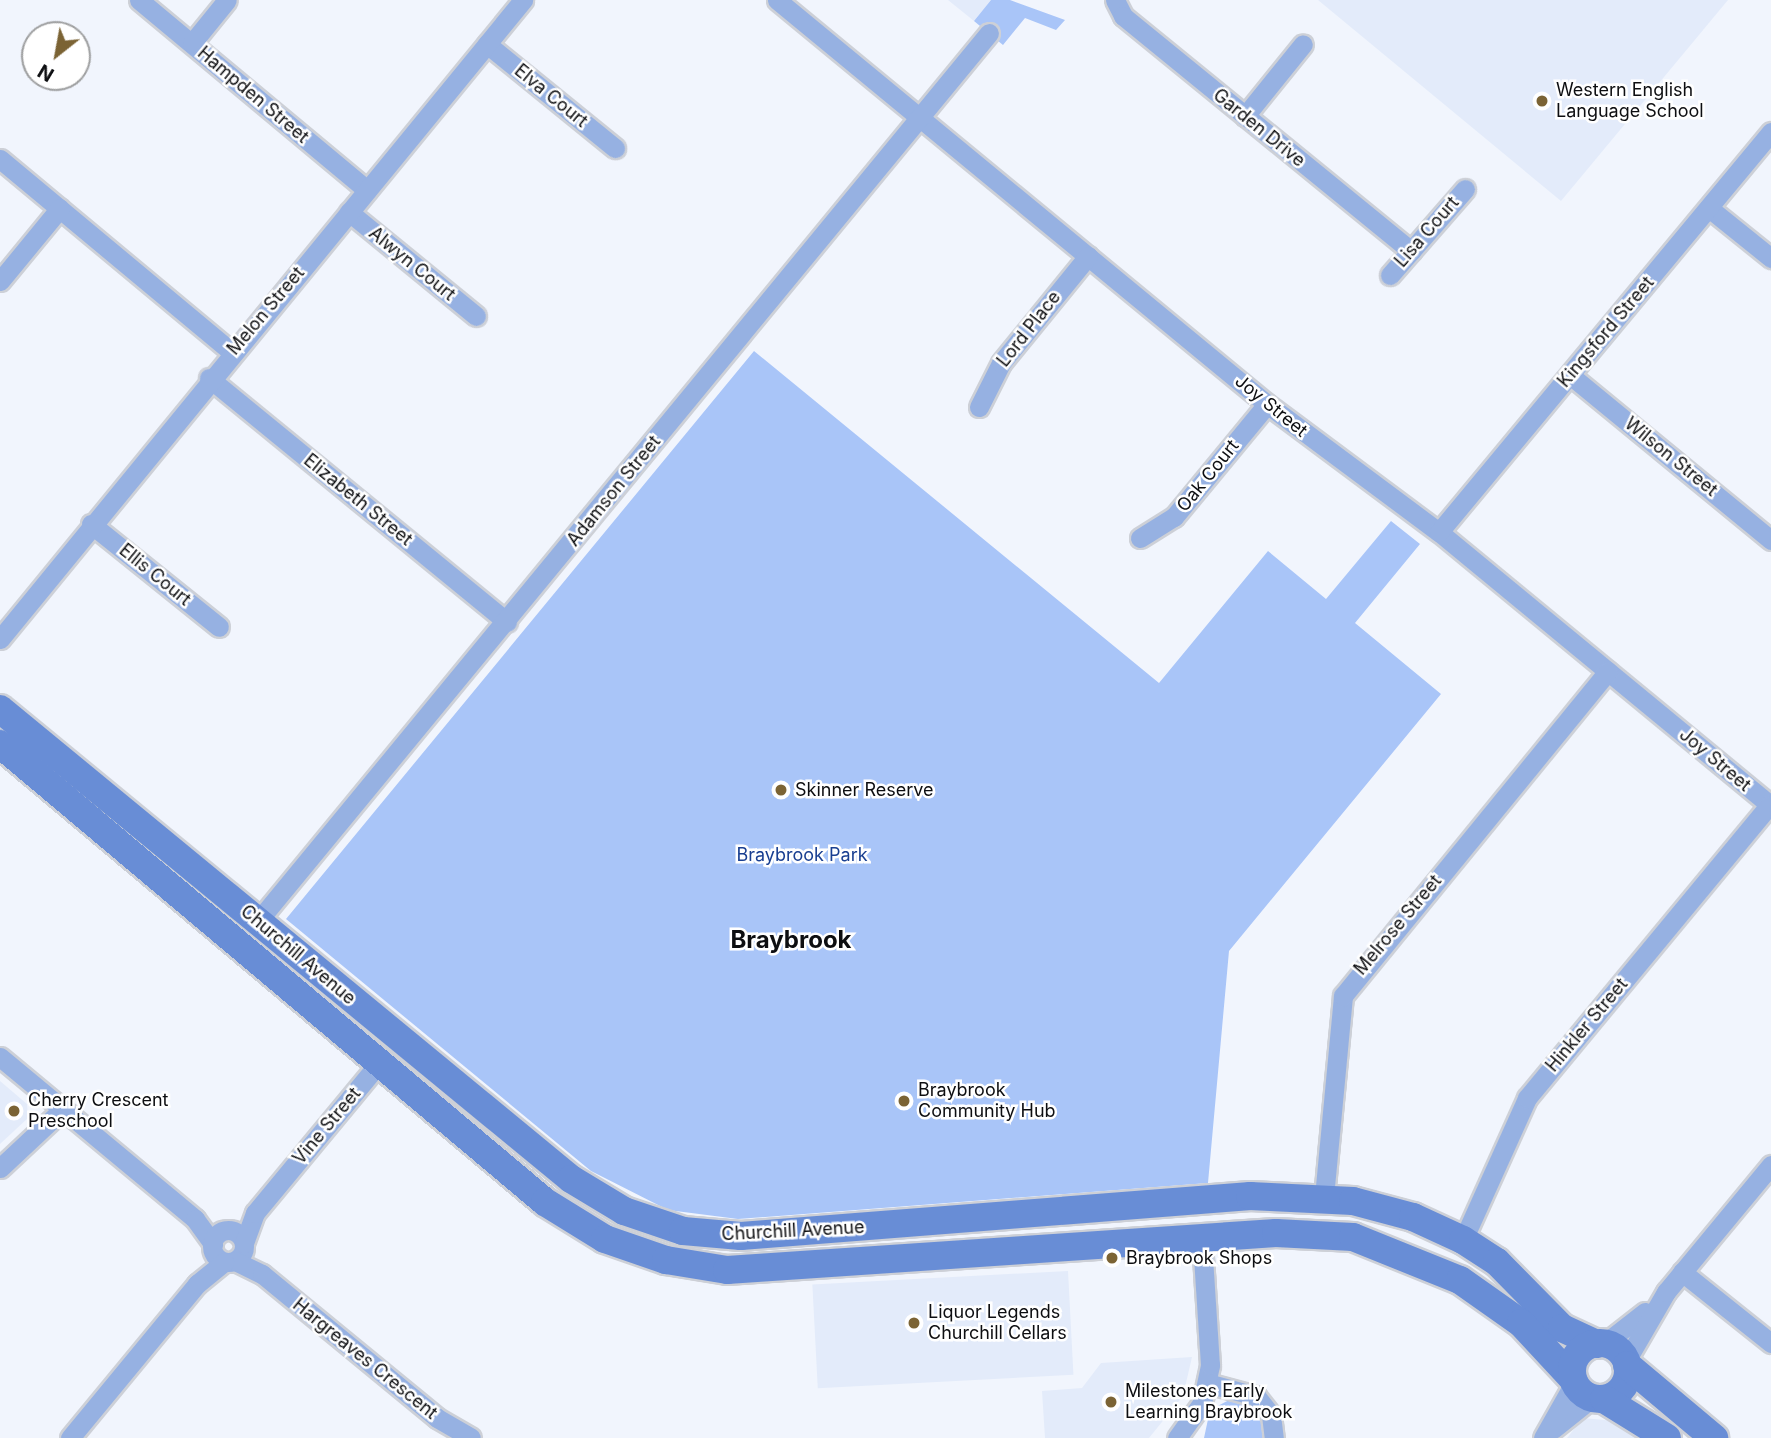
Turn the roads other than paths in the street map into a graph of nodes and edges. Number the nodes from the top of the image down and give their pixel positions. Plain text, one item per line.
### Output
1 (139, 0) edge
2 (227, 0) edge
3 (523, 0) edge
4 (777, 0) edge
5 (1115, 0) edge
6 (989, 33) dead end
7 (192, 43) junction
8 (487, 44) junction
9 (1303, 44) dead end
10 (1245, 116) junction
11 (920, 118) junction
12 (1771, 132) edge
13 (615, 148) dead end
14 (0, 159) edge
15 (1465, 189) dead end
16 (367, 190) junction
17 (60, 208) junction
18 (1709, 208) junction
19 (349, 212) junction
20 (1411, 251) junction
21 (1088, 256) junction
22 (1771, 258) edge
23 (1390, 275) dead end
24 (0, 281) edge
25 (476, 316) dead end
26 (232, 352) junction
27 (1570, 375) junction
28 (209, 378) junction
29 (1267, 404) junction
30 (979, 407) dead end
31 (91, 524) junction
32 (1439, 531) junction
33 (1140, 538) dead end
34 (1771, 540) edge
35 (507, 622) junction
36 (219, 627) dead end
37 (3, 631) edge
38 (1608, 671) junction
39 (0, 709) edge
40 (0, 744) edge
41 (1770, 805) edge
42 (258, 921) junction
43 (237, 947) junction
44 (400, 1040) junction
45 (0, 1057) edge
46 (379, 1063) junction
47 (63, 1109) junction
48 (1771, 1165) edge
49 (0, 1168) edge
50 (1324, 1197) junction
51 (1194, 1201) junction
52 (871, 1226) junction
53 (1320, 1234) junction
54 (1202, 1240) junction
55 (1463, 1240) junction
56 (228, 1246) junction
57 (852, 1265) junction
58 (1446, 1272) junction
59 (1682, 1272) junction
60 (1666, 1292) junction
61 (1771, 1343) edge
62 (1600, 1344) junction
63 (1627, 1363) junction
64 (1207, 1384) junction
65 (1586, 1390) junction
66 (1545, 1436) edge
67 (1181, 1437) edge
68 (70, 1438) edge
69 (471, 1438) edge
70 (1274, 1438) edge
71 (1667, 1438) edge
72 (1714, 1438) edge

1 - 7 street, Hampden Street
2 - 7 street
3 - 8 street, Melon Street
4 - 11 street, Joy Street
5 - 10 street, Garden Drive
6 - 11 street, Adamson Street
7 - 16 street, Hampden Street
8 - 13 street, Elva Court
8 - 16 street, Melon Street
9 - 10 street
10 - 20 street, Garden Drive
11 - 21 street, Joy Street
11 - 35 street, Adamson Street
12 - 18 street, Kingsford Street
14 - 17 street
15 - 20 street, Lisa Court
16 - 19 street, Melon Street
17 - 24 street
17 - 26 street
18 - 22 street
18 - 27 street, Kingsford Street
19 - 25 street, Alwyn Court
19 - 26 street, Melon Street
20 - 23 street, Lisa Court
21 - 29 street, Joy Street
21 - 30 street, Lord Place
26 - 28 street, Melon Street
27 - 32 street, Kingsford Street
27 - 34 street, Wilson Street
28 - 31 street, Melon Street
28 - 35 street, Elizabeth Street
29 - 32 street, Joy Street
29 - 33 street, Oak Court
31 - 36 street, Ellis Court
31 - 37 street, Melon Street
32 - 38 street, Joy Street
35 - 42 street, Adamson Street
38 - 41 street, Joy Street
38 - 50 street, Melrose Street
39 - 42 main road, Churchill Avenue
40 - 43 main road, Churchill Avenue
41 - 55 street, Hinkler Street
42 - 43 main road, Adamson Street
42 - 44 main road, Churchill Avenue
43 - 46 main road, Churchill Avenue
44 - 46 main road, Vine Street
44 - 52 main road, Churchill Avenue
45 - 47 street, Hargreaves Crescent
46 - 56 street, Vine Street
46 - 57 main road, Churchill Avenue
47 - 49 street
47 - 56 street, Hargreaves Crescent
48 - 59 street
50 - 51 main road, Churchill Avenue
50 - 53 main road, Melrose Street
50 - 55 main road, Churchill Avenue
51 - 52 main road, Churchill Avenue
51 - 54 main road
52 - 57 main road
53 - 54 main road, Churchill Avenue
53 - 58 main road, Churchill Avenue
54 - 57 main road, Churchill Avenue
54 - 64 street
55 - 58 main road, Hinkler Street
55 - 62 main road, Churchill Avenue
56 - 68 street, Vine Street
56 - 69 street, Hargreaves Crescent
58 - 65 main road, Churchill Avenue
59 - 60 street
59 - 61 street
60 - 62 street
60 - 63 street
62 - 63 main road, Churchill Avenue
62 - 65 main road
63 - 65 main road
63 - 72 main road
64 - 67 street
64 - 70 street
65 - 66 street
65 - 71 main road, Churchill Avenue

